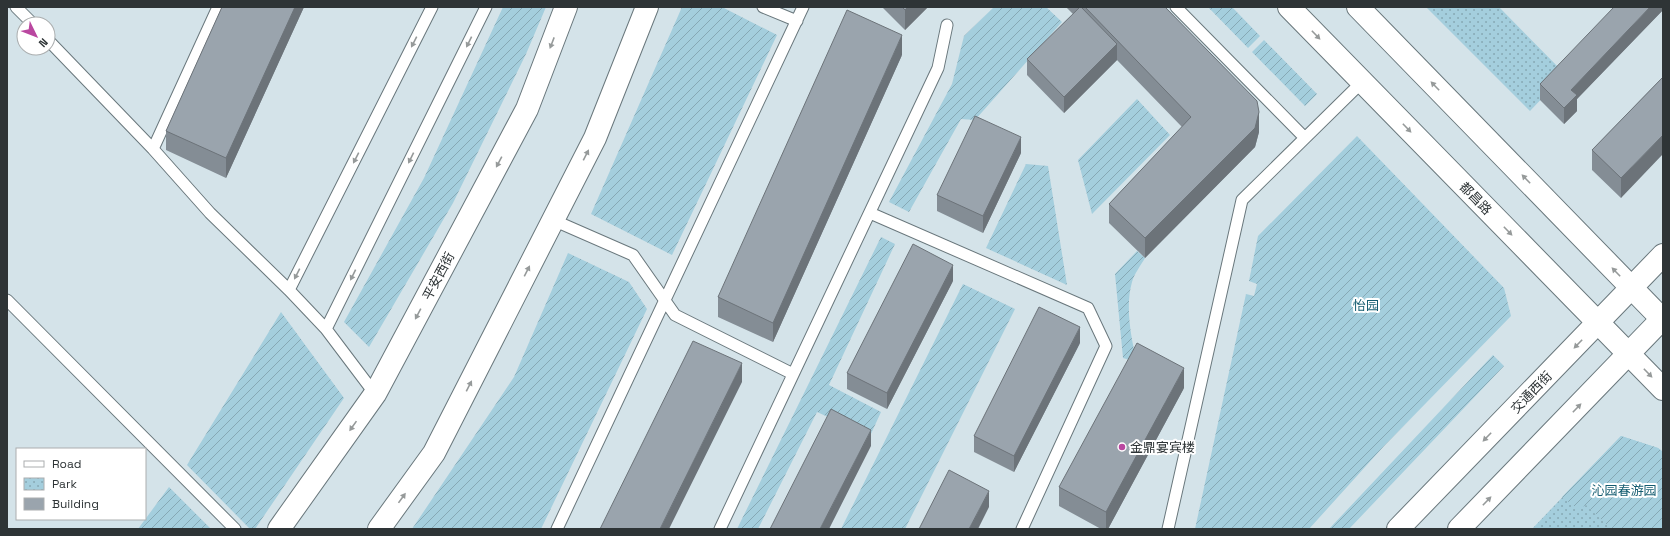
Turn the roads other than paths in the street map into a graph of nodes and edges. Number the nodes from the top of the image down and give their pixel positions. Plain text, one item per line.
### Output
1 (16, 7) edge
2 (218, 7) edge
3 (432, 7) edge
4 (486, 7) edge
5 (566, 7) edge
6 (647, 7) edge
7 (763, 7) edge
8 (803, 7) edge
9 (1176, 7) edge
10 (1289, 7) edge
11 (1358, 7) edge
12 (25, 16) edge
13 (797, 21) junction
14 (947, 25) dead end
15 (56, 48) edge
16 (1362, 82) junction
17 (1305, 138) junction
18 (153, 149) junction
19 (870, 213) junction
20 (553, 220) junction
21 (1663, 255) edge
22 (1632, 288) junction
23 (289, 290) junction
24 (7, 300) edge
25 (665, 300) junction
26 (1663, 319) edge
27 (1598, 323) junction
28 (326, 329) junction
29 (1629, 354) junction
30 (793, 374) junction
31 (1663, 389) edge
32 (375, 394) junction
33 (235, 529) edge
34 (280, 529) edge
35 (379, 529) edge
36 (557, 529) edge
37 (720, 529) edge
38 (1022, 529) edge
39 (1168, 529) edge
40 (1398, 529) edge
41 (1459, 529) edge

1 - 12 lane
2 - 18 lane
3 -> 23 lane
4 -> 28 lane
5 -> 32 main road, 平安西街
20 -> 6 main road
7 - 13 lane
8 - 13 lane
9 - 17 lane
10 -> 16 main road, 都昌路
22 -> 11 main road
13 - 25 lane
14 - 19 lane
15 - 18 lane
16 - 17 lane
16 -> 27 main road, 都昌路
17 - 39 lane
18 - 23 lane
19 - 30 lane
19 - 38 lane
20 - 25 lane
35 -> 20 main road
21 - 22 main road, 交通西街
22 - 26 main road
22 - 27 main road, 交通西街
23 - 28 lane
24 - 33 lane
25 - 30 lane
25 - 36 lane
26 - 29 main road
27 - 29 main road, 都昌路
27 -> 40 main road, 交通西街
28 - 32 lane
29 -> 31 main road, 都昌路
41 -> 29 main road
30 - 37 lane
32 -> 34 main road, 平安西街

